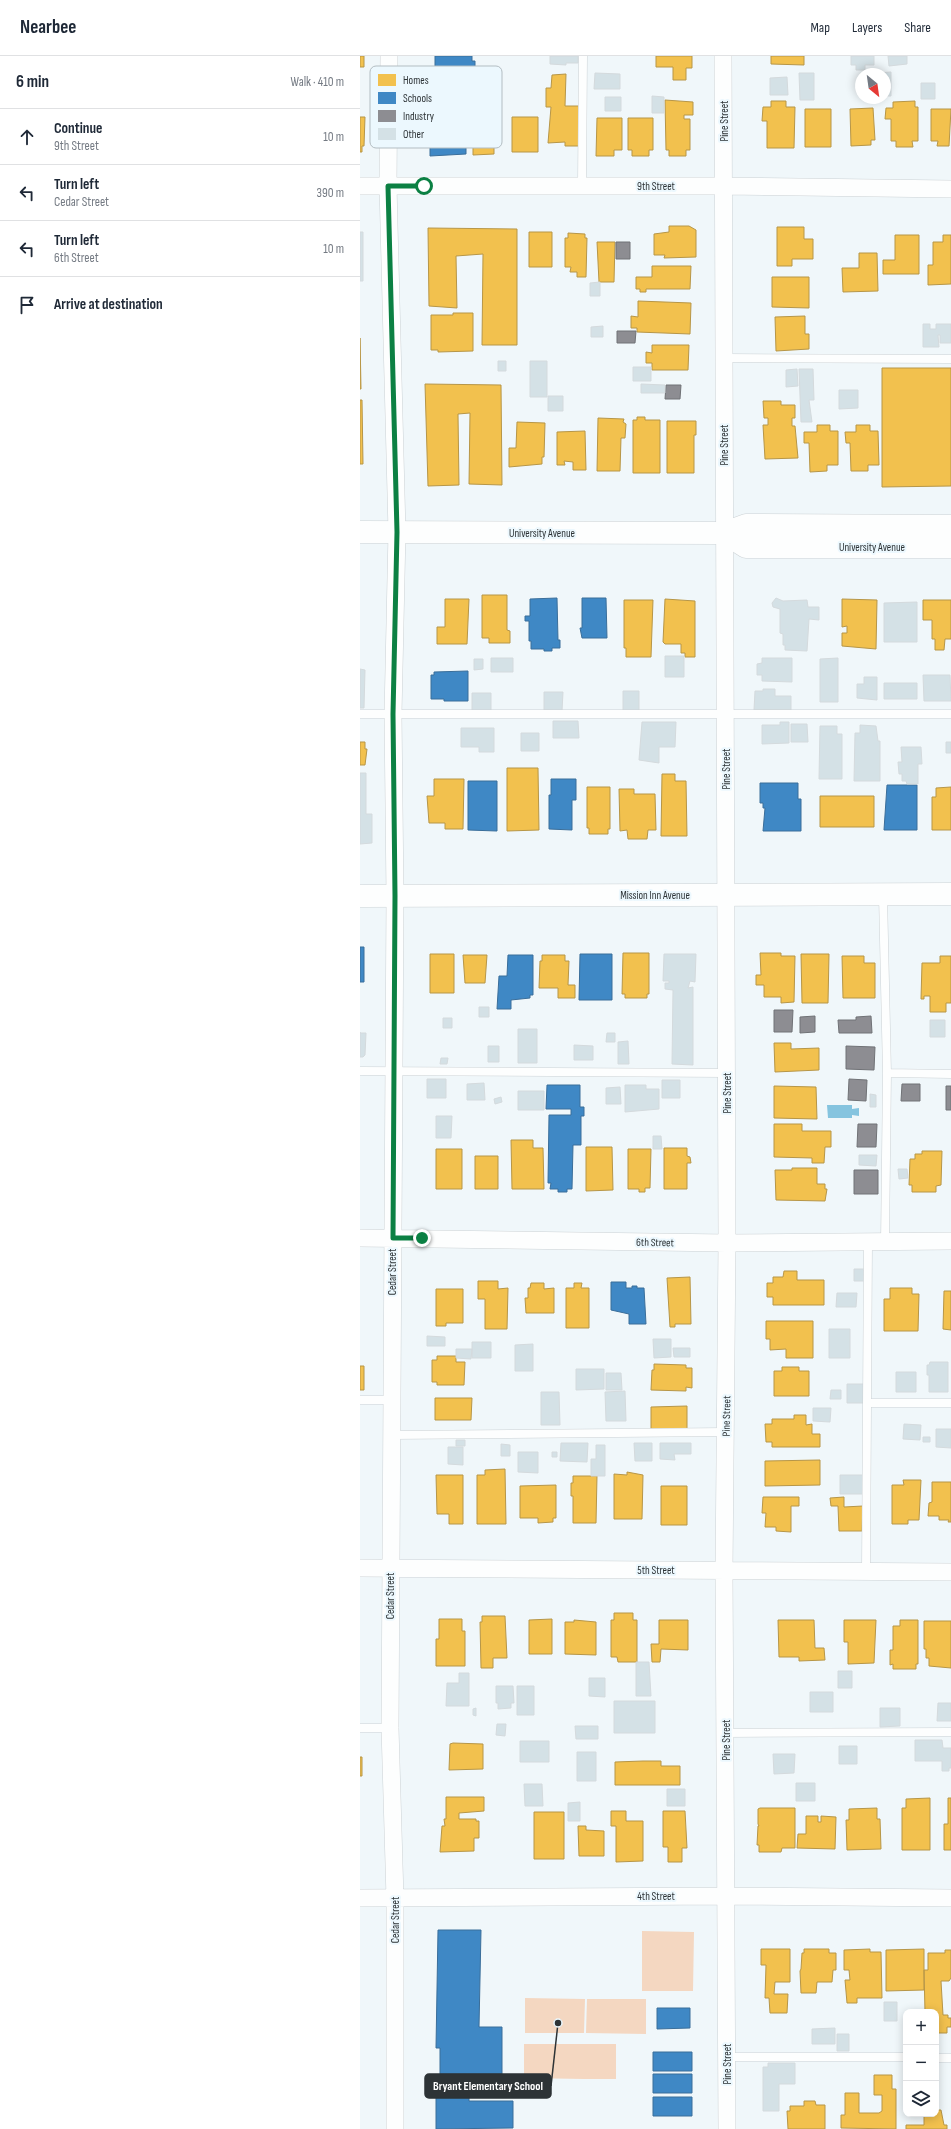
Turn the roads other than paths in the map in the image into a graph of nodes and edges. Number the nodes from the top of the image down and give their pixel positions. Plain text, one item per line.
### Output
1 (389, 56) edge
2 (583, 56) edge
3 (723, 56) edge
4 (389, 66) edge
5 (388, 148) edge
6 (360, 186) edge
7 (388, 186) junction
8 (582, 186) junction
9 (724, 186) junction
10 (951, 189) edge
11 (724, 358) junction
12 (951, 359) edge
13 (951, 526) edge
14 (360, 532) edge
15 (397, 532) junction
16 (724, 533) junction
17 (951, 547) edge
18 (360, 714) edge
19 (393, 714) junction
20 (725, 714) junction
21 (951, 714) edge
22 (726, 894) junction
23 (883, 894) junction
24 (951, 894) edge
25 (360, 896) edge
26 (395, 896) junction
27 (360, 1071) edge
28 (394, 1071) junction
29 (727, 1073) junction
30 (886, 1073) junction
31 (951, 1074) edge
32 (360, 1238) edge
33 (393, 1238) junction
34 (951, 1241) edge
35 (868, 1242) junction
36 (885, 1242) junction
37 (727, 1243) junction
38 (360, 1400) edge
39 (392, 1400) junction
40 (867, 1403) junction
41 (951, 1403) edge
42 (726, 1432) junction
43 (391, 1435) junction
44 (360, 1568) edge
45 (390, 1568) junction
46 (724, 1570) junction
47 (866, 1572) junction
48 (951, 1572) edge
49 (360, 1728) edge
50 (390, 1728) junction
51 (951, 1732) edge
52 (726, 1733) junction
53 (727, 1896) junction
54 (360, 1898) edge
55 (395, 1898) junction
56 (951, 1898) edge
57 (727, 2057) junction
58 (903, 2058) edge
59 (939, 2058) edge
60 (951, 2058) edge
61 (395, 2129) edge
62 (727, 2129) edge

1 - 4 street, Cedar Street
2 - 8 lane
3 - 9 street, Pine Street
5 - 7 street, Cedar Street
6 - 7 street, 9th Street
7 - 8 street, 9th Street
7 - 15 street, Cedar Street
8 - 9 street, 9th Street
9 - 10 street, 9th Street
9 - 11 street, Pine Street
11 - 12 lane
11 - 16 street, Pine Street
13 - 16 main road, University Avenue
14 - 15 main road, University Avenue
15 - 16 main road, University Avenue
15 - 19 street, Cedar Street
16 - 17 main road, University Avenue
16 - 20 street, Pine Street
18 - 19 lane
19 - 20 lane
19 - 26 street, Cedar Street
20 - 21 lane
20 - 22 street, Pine Street
22 - 23 main road, Mission Inn Avenue
22 - 26 main road, Mission Inn Avenue
22 - 29 street, Pine Street
23 - 24 main road, Mission Inn Avenue
23 - 30 lane
25 - 26 main road, Mission Inn Avenue
26 - 28 street, Cedar Street
27 - 28 lane
28 - 29 lane
28 - 33 street, Cedar Street
29 - 37 street, Pine Street
30 - 31 lane
30 - 36 lane
32 - 33 street, 6th Street
33 - 37 street, 6th Street
33 - 39 street, Cedar Street
34 - 36 street, 6th Street
35 - 36 street, 6th Street
35 - 37 street, 6th Street
35 - 40 lane
37 - 42 street, Pine Street
38 - 39 lane
39 - 43 street, Cedar Street
40 - 41 lane
40 - 47 lane
42 - 43 lane
42 - 46 street, Pine Street
43 - 45 street, Cedar Street
44 - 45 street, 5th Street
45 - 46 street, 5th Street
45 - 50 street, Cedar Street
46 - 47 street, 5th Street
46 - 52 street, Pine Street
47 - 48 street, 5th Street
49 - 50 lane
50 - 55 street, Cedar Street
51 - 52 lane
52 - 53 street, Pine Street
53 - 55 street, 4th Street
53 - 56 street, 4th Street
53 - 57 street, Pine Street
54 - 55 street, 4th Street
55 - 61 street, Cedar Street
57 - 58 lane
57 - 62 street, Pine Street
59 - 60 lane

